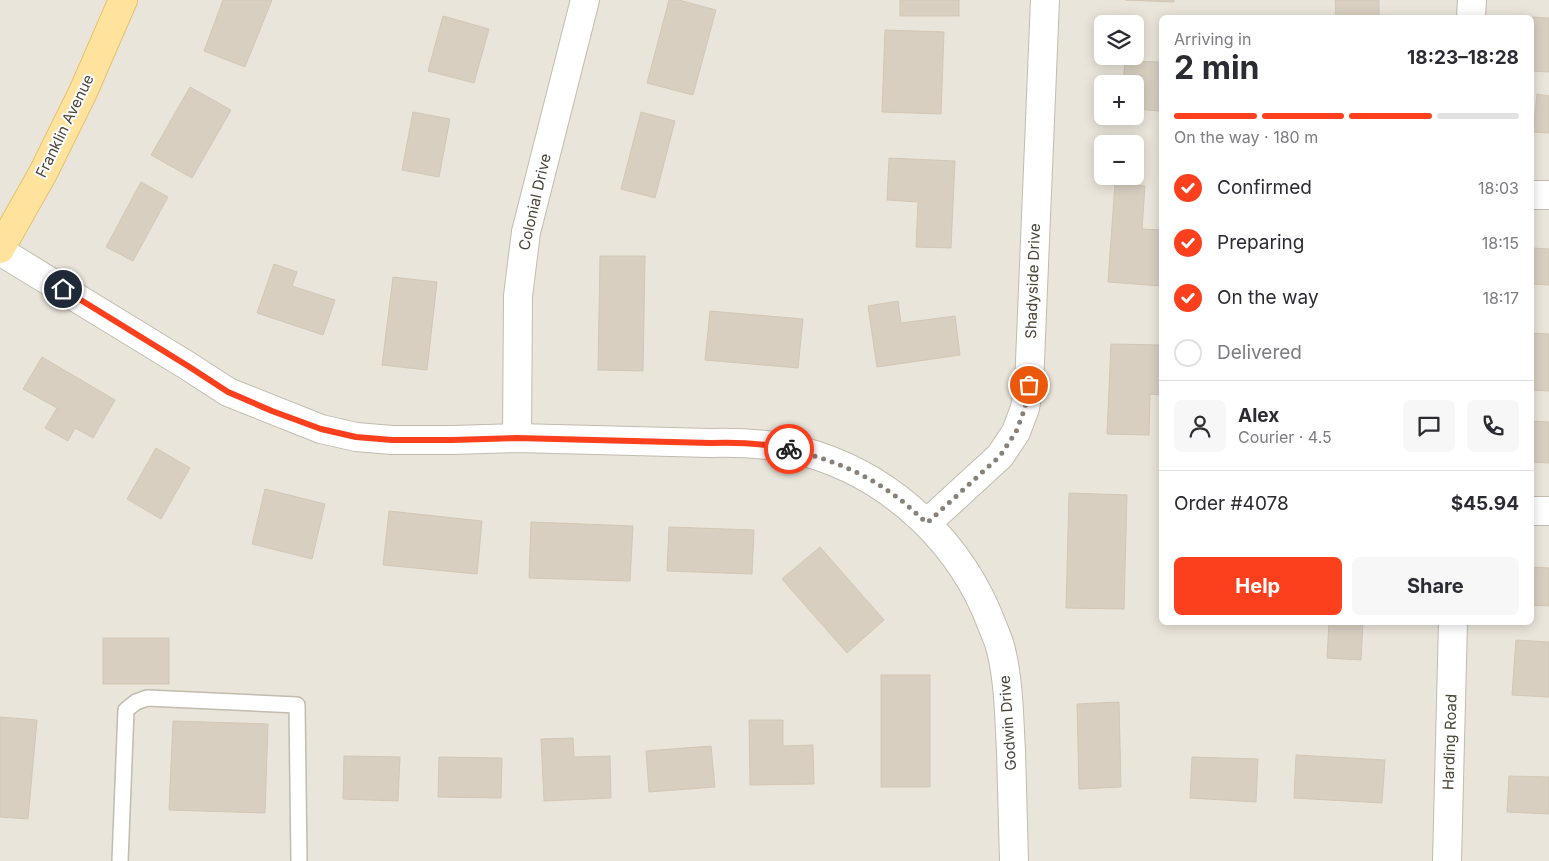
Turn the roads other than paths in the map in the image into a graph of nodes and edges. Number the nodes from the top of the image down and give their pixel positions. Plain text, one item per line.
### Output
1 (123, 0) edge
2 (586, 0) edge
3 (1045, 0) edge
4 (1472, 0) edge
5 (1471, 15) edge
6 (1534, 195) edge
7 (1549, 195) edge
8 (0, 250) edge
9 (517, 438) junction
10 (1534, 511) edge
11 (1549, 512) edge
12 (927, 523) junction
13 (1453, 625) edge
14 (120, 861) edge
15 (300, 861) edge
16 (1014, 861) edge
17 (1446, 861) edge

1 - 8 main road, Franklin Avenue
2 - 9 street, Colonial Drive
3 - 12 street, Shadyside Drive
4 - 5 street
6 - 7 street
8 - 9 street, Godwin Drive
9 - 12 street, Godwin Drive
10 - 11 street
12 - 16 street, Godwin Drive
13 - 17 street, Harding Road
14 - 15 lane

